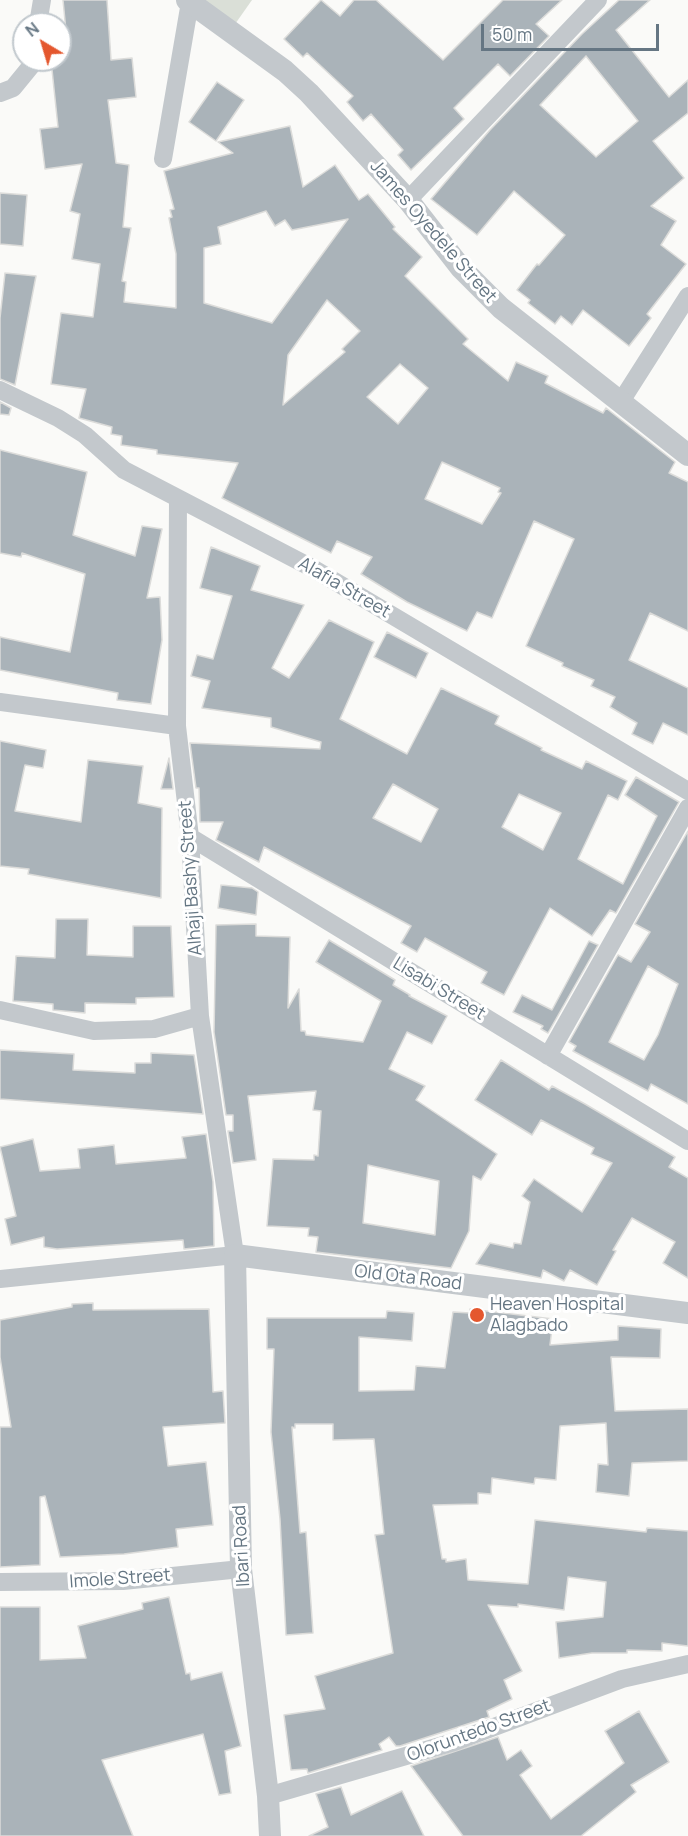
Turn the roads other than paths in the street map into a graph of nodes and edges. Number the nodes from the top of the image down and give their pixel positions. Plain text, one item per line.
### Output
1 (598, 0) edge
2 (188, 1) edge
3 (26, 72) edge
4 (0, 93) edge
5 (163, 159) dead end
6 (408, 200) junction
7 (688, 296) edge
8 (0, 390) edge
9 (620, 403) junction
10 (688, 455) edge
11 (178, 498) junction
12 (0, 702) edge
13 (177, 726) junction
14 (688, 790) edge
15 (688, 808) edge
16 (190, 837) junction
17 (0, 1010) edge
18 (200, 1016) junction
19 (548, 1056) junction
20 (688, 1141) edge
21 (236, 1255) junction
22 (0, 1279) edge
23 (688, 1313) edge
24 (241, 1569) junction
25 (0, 1582) edge
26 (688, 1664) edge
27 (268, 1796) junction
28 (270, 1836) edge

1 - 6 street
2 - 5 street
2 - 6 street, James Oyedele Street
3 - 4 street
6 - 9 street, James Oyedele Street
7 - 9 street
8 - 11 street, Alafia Street
9 - 10 street, James Oyedele Street
11 - 13 street, Alhaji Bashy Street
11 - 14 street, Alafia Street
12 - 13 street
13 - 16 street, Alhaji Bashy Street
15 - 19 street
16 - 18 street, Alhaji Bashy Street
16 - 19 street, Lisabi Street
17 - 18 street
18 - 21 street, Alhaji Bashy Street
19 - 20 street, Lisabi Street
21 - 22 street
21 - 23 street, Old Ota Road
21 - 24 street, Ibari Road
24 - 25 street, Imole Street
24 - 27 street, Ibari Road
26 - 27 street, Oloruntedo Street
27 - 28 street, Ibari Road

